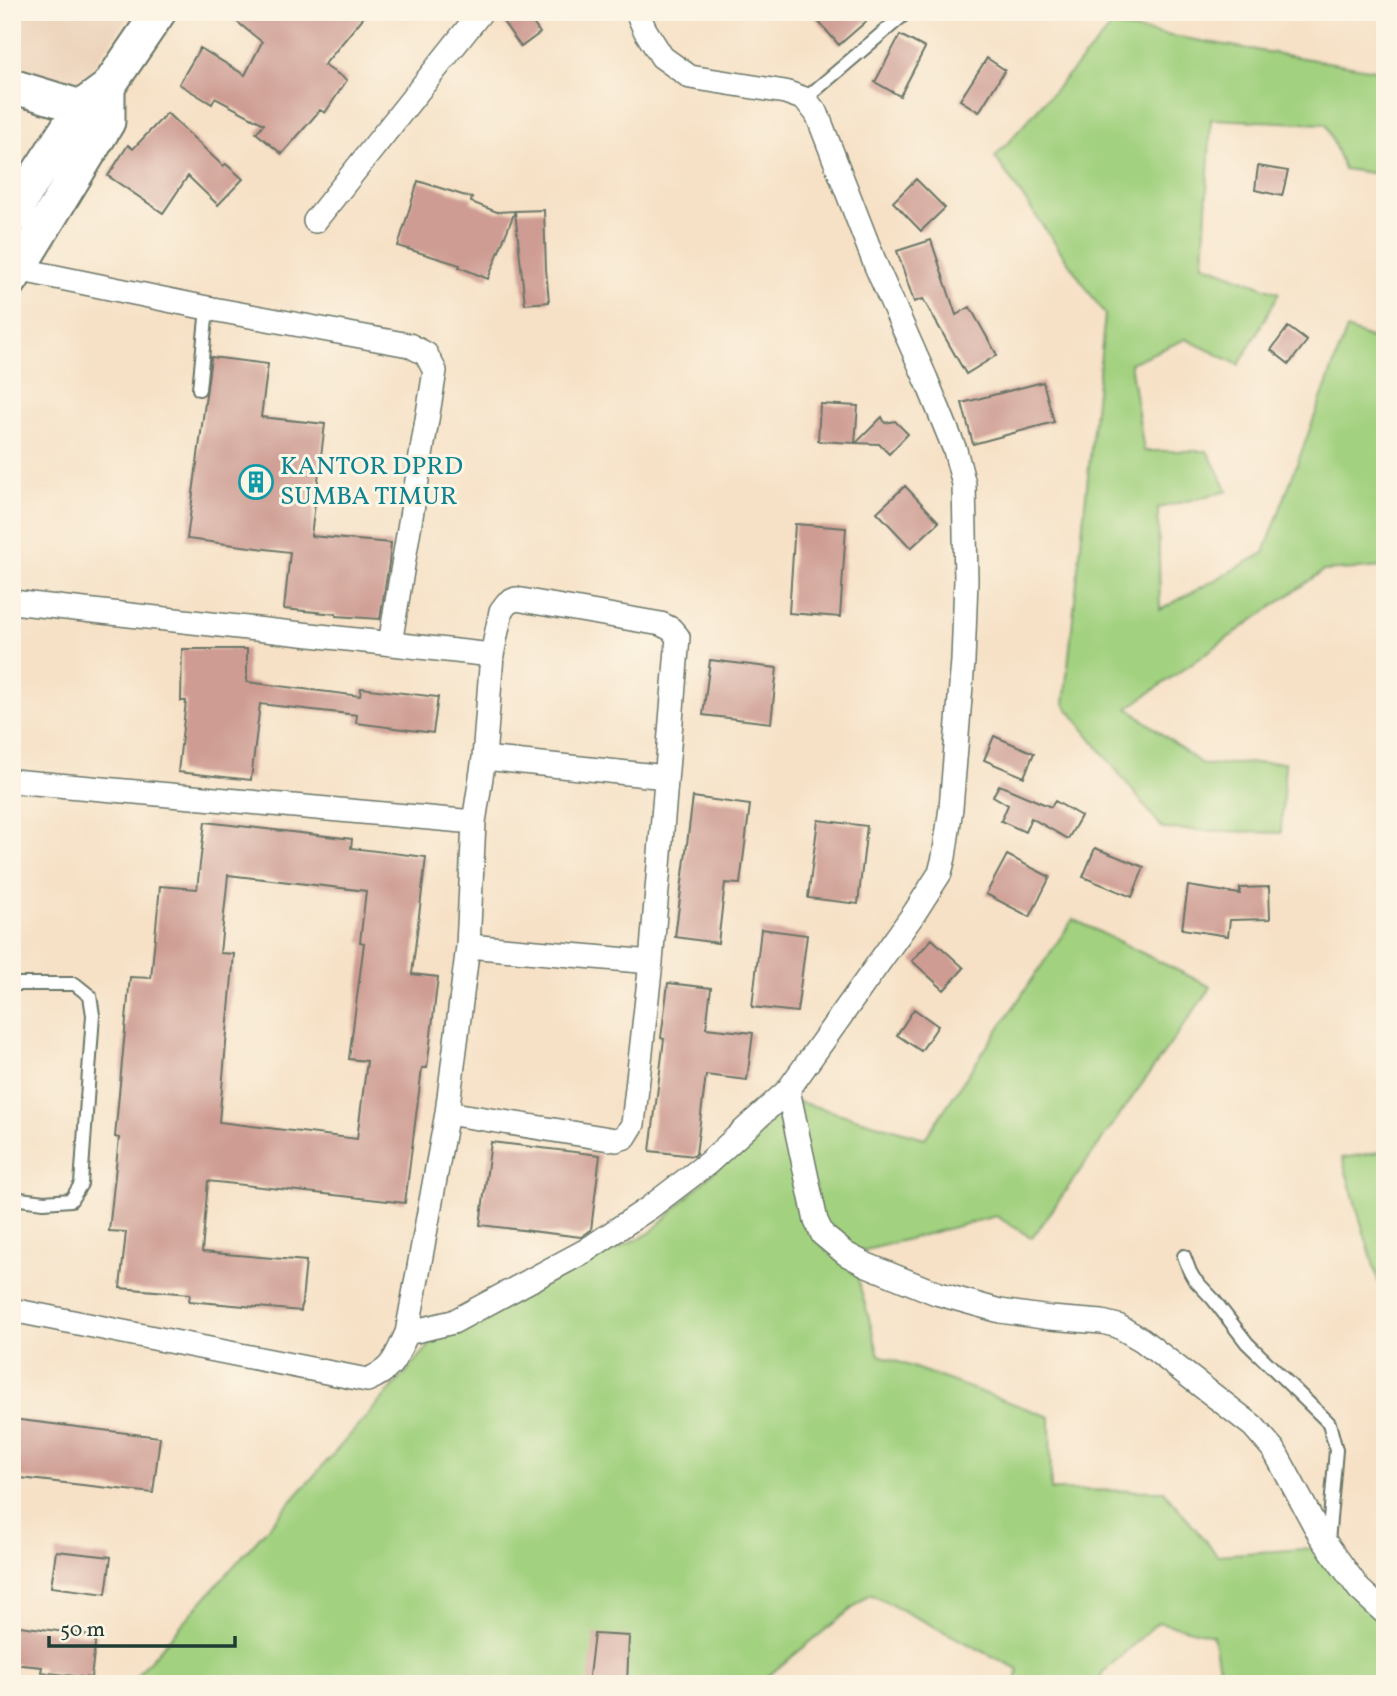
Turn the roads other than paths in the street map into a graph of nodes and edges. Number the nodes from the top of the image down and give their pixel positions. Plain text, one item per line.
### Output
1 (159, 12) edge
2 (481, 12) edge
3 (637, 12) edge
4 (907, 12) edge
5 (12, 86) edge
6 (805, 99) junction
7 (94, 114) junction
8 (12, 217) edge
9 (315, 221) dead end
10 (15, 274) edge
11 (207, 308) junction
12 (198, 389) dead end
13 (12, 602) edge
14 (390, 644) junction
15 (492, 655) junction
16 (484, 758) junction
17 (666, 777) junction
18 (12, 781) edge
19 (474, 822) junction
20 (468, 946) junction
21 (651, 962) junction
22 (12, 984) edge
23 (788, 1090) junction
24 (447, 1113) junction
25 (12, 1198) edge
26 (1184, 1256) dead end
27 (12, 1310) edge
28 (407, 1333) junction
29 (1327, 1546) junction
30 (1385, 1613) edge

1 - 7 main road
2 - 9 street
3 - 6 street
4 - 6 lane
5 - 7 main road
6 - 23 street
7 - 8 main road
7 - 10 main road
10 - 11 street
11 - 12 lane
11 - 14 street
13 - 14 street
14 - 15 street
15 - 16 street
15 - 17 street
16 - 17 street
16 - 19 street
17 - 21 street
18 - 19 street
19 - 20 street
20 - 21 street
20 - 24 street
21 - 24 street
22 - 25 lane
23 - 28 street
23 - 29 street
24 - 28 street
26 - 29 lane
27 - 28 street
29 - 30 street

